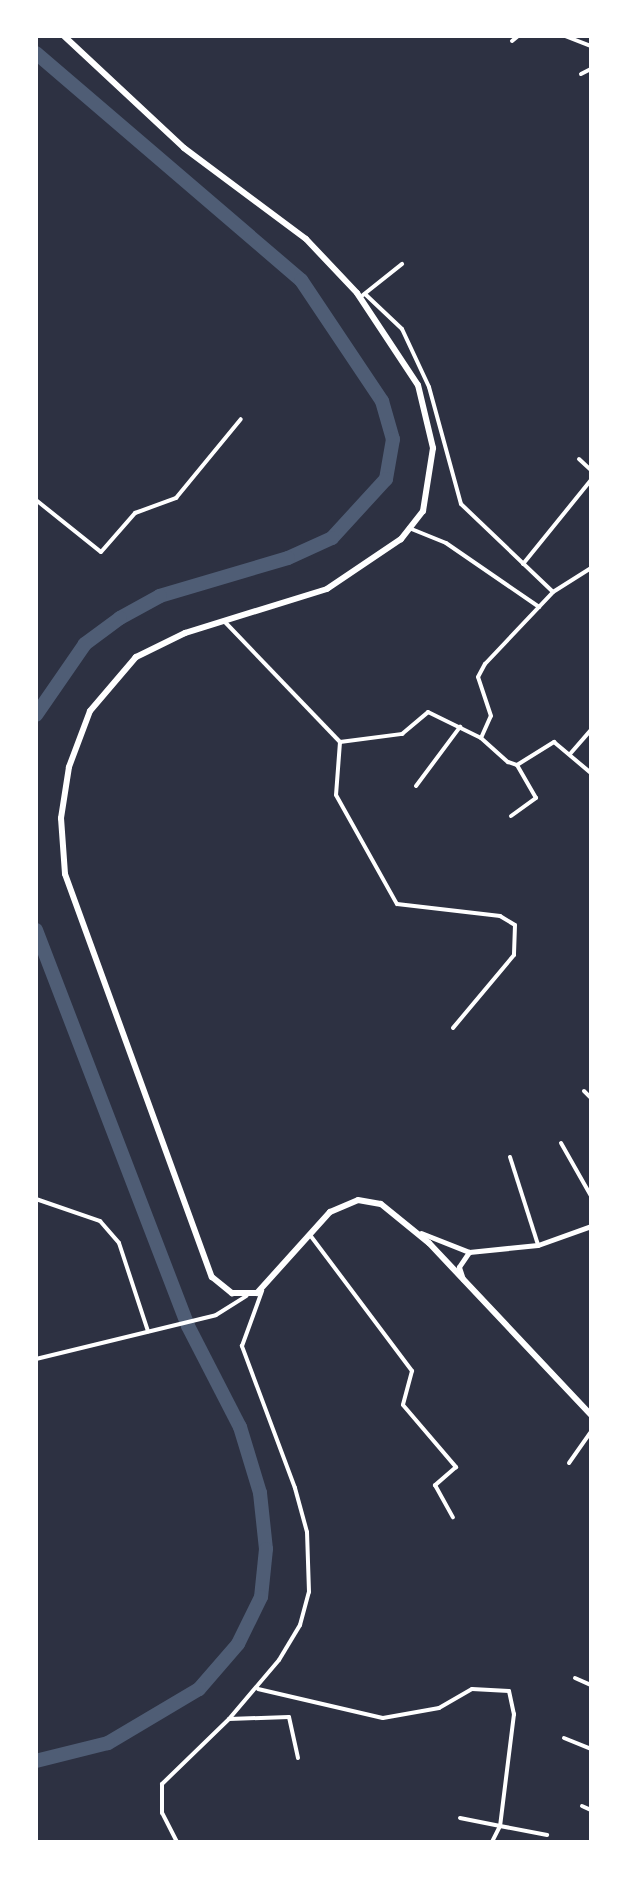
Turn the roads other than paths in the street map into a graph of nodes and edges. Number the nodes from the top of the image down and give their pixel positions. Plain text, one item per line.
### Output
1 (64, 36) edge
2 (518, 36) edge
3 (565, 36) edge
4 (512, 41) dead end
5 (591, 46) edge
6 (591, 69) edge
7 (581, 74) dead end
8 (402, 264) dead end
9 (362, 296) junction
10 (241, 419) dead end
11 (579, 459) dead end
12 (591, 470) edge
13 (591, 480) edge
14 (36, 500) edge
15 (409, 528) junction
16 (523, 564) junction
17 (591, 568) edge
18 (553, 592) junction
19 (539, 607) junction
20 (224, 621) junction
21 (460, 727) junction
22 (591, 730) edge
23 (481, 738) junction
24 (340, 742) junction
25 (570, 754) junction
26 (517, 765) junction
27 (591, 773) edge
28 (416, 786) dead end
29 (511, 816) dead end
30 (453, 1028) dead end
31 (584, 1091) dead end
32 (591, 1098) edge
33 (561, 1143) dead end
34 (510, 1157) dead end
35 (591, 1196) edge
36 (36, 1199) edge
37 (591, 1226) edge
38 (411, 1227) junction
39 (310, 1235) junction
40 (538, 1245) junction
41 (469, 1252) junction
42 (463, 1280) junction
43 (262, 1291) junction
44 (247, 1296) junction
45 (148, 1332) junction
46 (36, 1359) edge
47 (591, 1415) edge
48 (591, 1431) edge
49 (569, 1463) dead end
50 (453, 1517) dead end
51 (575, 1678) dead end
52 (591, 1685) edge
53 (258, 1689) junction
54 (229, 1719) junction
55 (564, 1738) dead end
56 (591, 1749) edge
57 (298, 1758) dead end
58 (582, 1806) dead end
59 (591, 1810) edge
60 (460, 1818) dead end
61 (500, 1826) junction
62 (547, 1835) dead end
63 (177, 1842) edge
64 (492, 1842) edge

1 - 9 main road
2 - 4 street
3 - 5 street
6 - 7 street
8 - 9 street
9 - 15 main road
9 - 16 street
10 - 14 street
11 - 12 street
13 - 16 street
15 - 19 street
15 - 20 main road
16 - 18 street
17 - 18 street
18 - 19 street
19 - 23 street
20 - 24 street
20 - 44 main road
21 - 23 street
21 - 24 street
21 - 28 street
22 - 25 street
23 - 26 street
24 - 30 street
25 - 26 street
25 - 27 street
26 - 29 street
31 - 32 street
33 - 35 street
34 - 40 street
36 - 45 street
37 - 40 main road
38 - 39 main road
38 - 41 main road
38 - 42 main road
39 - 43 main road
39 - 50 street
40 - 41 main road
41 - 42 main road
42 - 47 main road
43 - 44 main road
43 - 53 street
44 - 45 street
45 - 46 street
48 - 49 street
51 - 52 street
53 - 54 street
53 - 61 street
54 - 57 street
54 - 63 street
55 - 56 street
58 - 59 street
60 - 61 street
61 - 62 street
61 - 64 street

